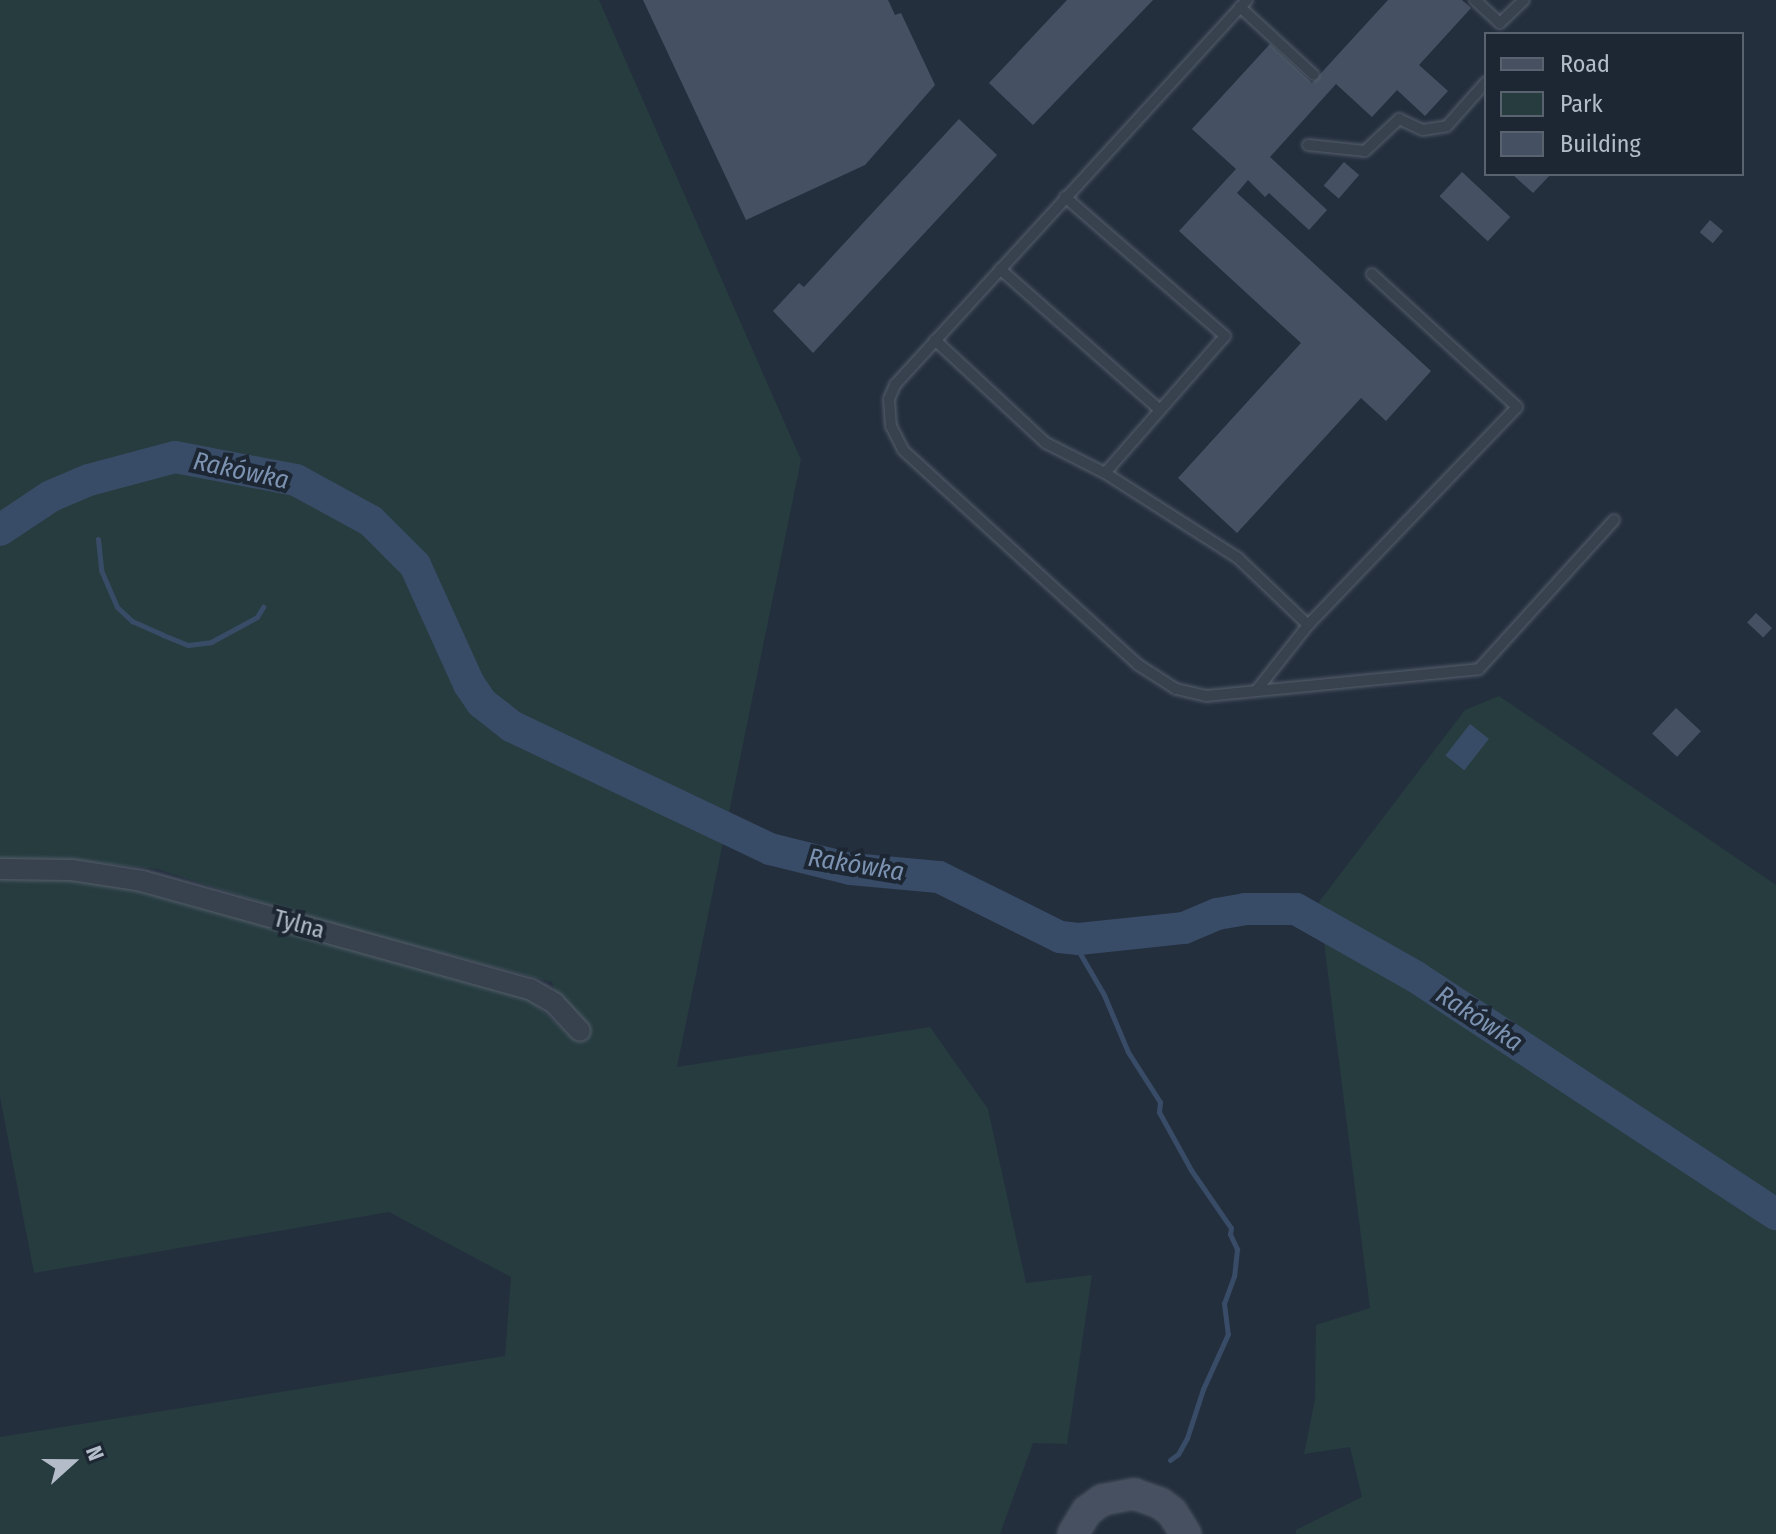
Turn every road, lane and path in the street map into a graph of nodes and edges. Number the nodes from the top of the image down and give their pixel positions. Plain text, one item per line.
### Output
1 (1475, 0) edge
2 (1524, 0) edge
3 (1244, 4) edge
4 (1501, 28) edge
5 (1314, 75) dead end
6 (1484, 84) edge
7 (1308, 145) dead end
8 (1065, 197) junction
9 (1000, 269) junction
10 (1372, 274) dead end
11 (935, 340) junction
12 (1160, 410) junction
13 (1105, 473) junction
14 (1614, 520) dead end
15 (1308, 625) junction
16 (1256, 691) junction
17 (0, 869) edge
18 (580, 1031) dead end
19 (1073, 1534) edge
20 (1186, 1534) edge

1 - 4 lane
2 - 4 lane
3 - 5 lane
3 - 8 lane
6 - 7 lane
8 - 9 lane
8 - 12 lane
9 - 11 lane
9 - 12 lane
10 - 15 lane
11 - 13 lane
11 - 16 lane
12 - 13 lane
13 - 15 lane
14 - 16 lane
15 - 16 lane
17 - 18 street, Tylna
19 - 20 main road

